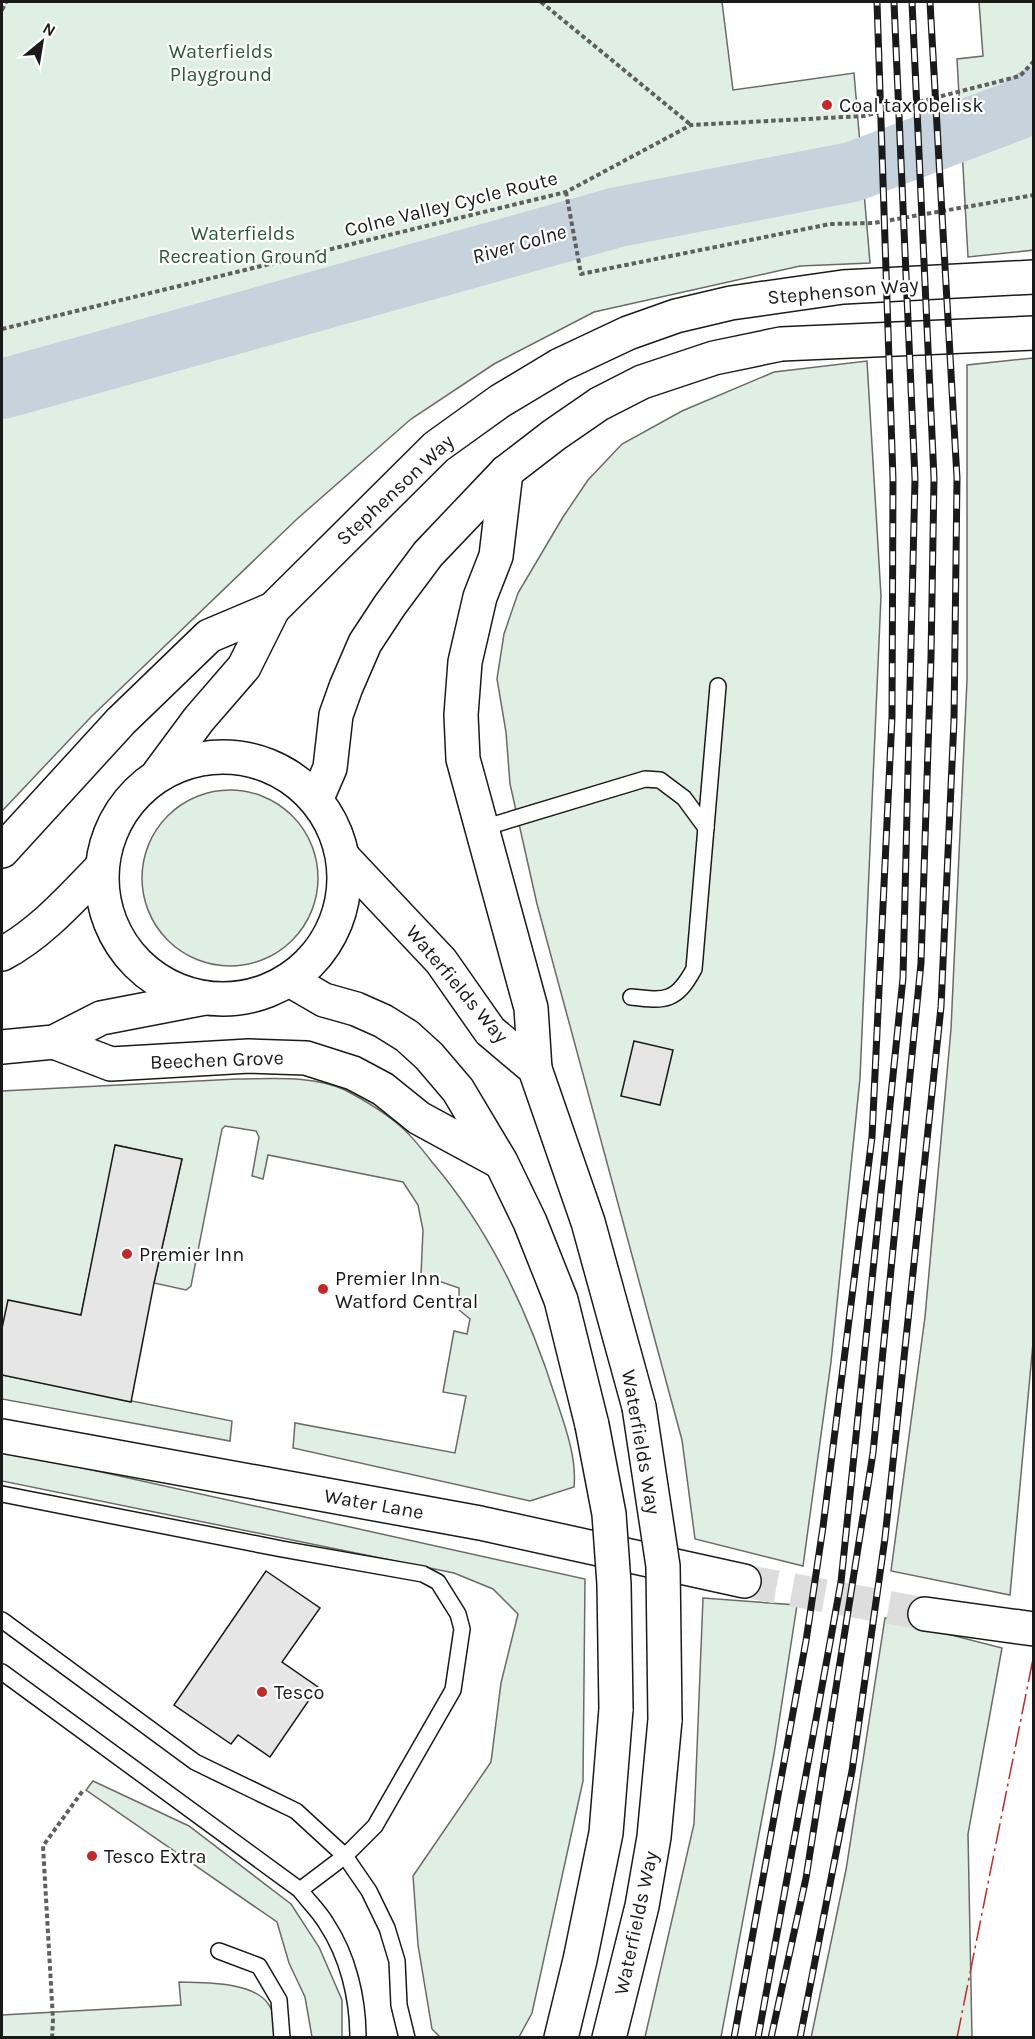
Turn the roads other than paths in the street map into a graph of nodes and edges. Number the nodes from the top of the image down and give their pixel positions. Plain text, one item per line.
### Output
1 (1034, 277) edge
2 (1034, 333) edge
3 (506, 472) junction
4 (273, 609) junction
5 (718, 686) dead end
6 (159, 773) junction
7 (317, 798) junction
8 (483, 828) junction
9 (706, 828) junction
10 (2, 850) edge
11 (343, 857) junction
12 (101, 868) junction
13 (2, 954) edge
14 (293, 982) junction
15 (631, 997) dead end
16 (206, 998) junction
17 (54, 1042) junction
18 (2, 1047) edge
19 (535, 1070) junction
20 (501, 1162) junction
21 (2, 1436) edge
22 (2, 1494) edge
23 (744, 1581) tunnel mouth
24 (925, 1614) tunnel mouth
25 (2, 1620) edge
26 (1034, 1629) edge
27 (2, 1672) edge
28 (345, 1856) junction
29 (300, 1890) junction
30 (219, 1951) dead end
31 (282, 2037) edge
32 (358, 2037) edge
33 (407, 2037) edge
34 (561, 2037) edge
35 (609, 2037) edge

1 - 4 main road, Stephenson Way
2 - 3 main road
3 - 7 main road
3 - 8 main road
4 - 6 main road, Stephenson Way
4 - 10 main road
5 - 9 lane
6 - 7 main road
6 - 12 main road
7 - 11 main road
8 - 9 lane
8 - 19 main road
9 - 15 lane
11 - 14 main road
11 - 19 main road, Waterfields Way
12 - 13 main road
12 - 16 main road
14 - 16 main road
14 - 20 main road
16 - 17 main road, Beechen Grove
17 - 18 main road, Beechen Grove
17 - 20 main road, Beechen Grove
19 - 35 main road, Waterfields Way, bridge
20 - 34 main road, bridge
21 - 23 main road, Water Lane
22 - 28 lane
24 - 26 main road
25 - 28 lane
27 - 29 lane
28 - 29 lane
28 - 33 lane
29 - 32 lane
30 - 31 lane

